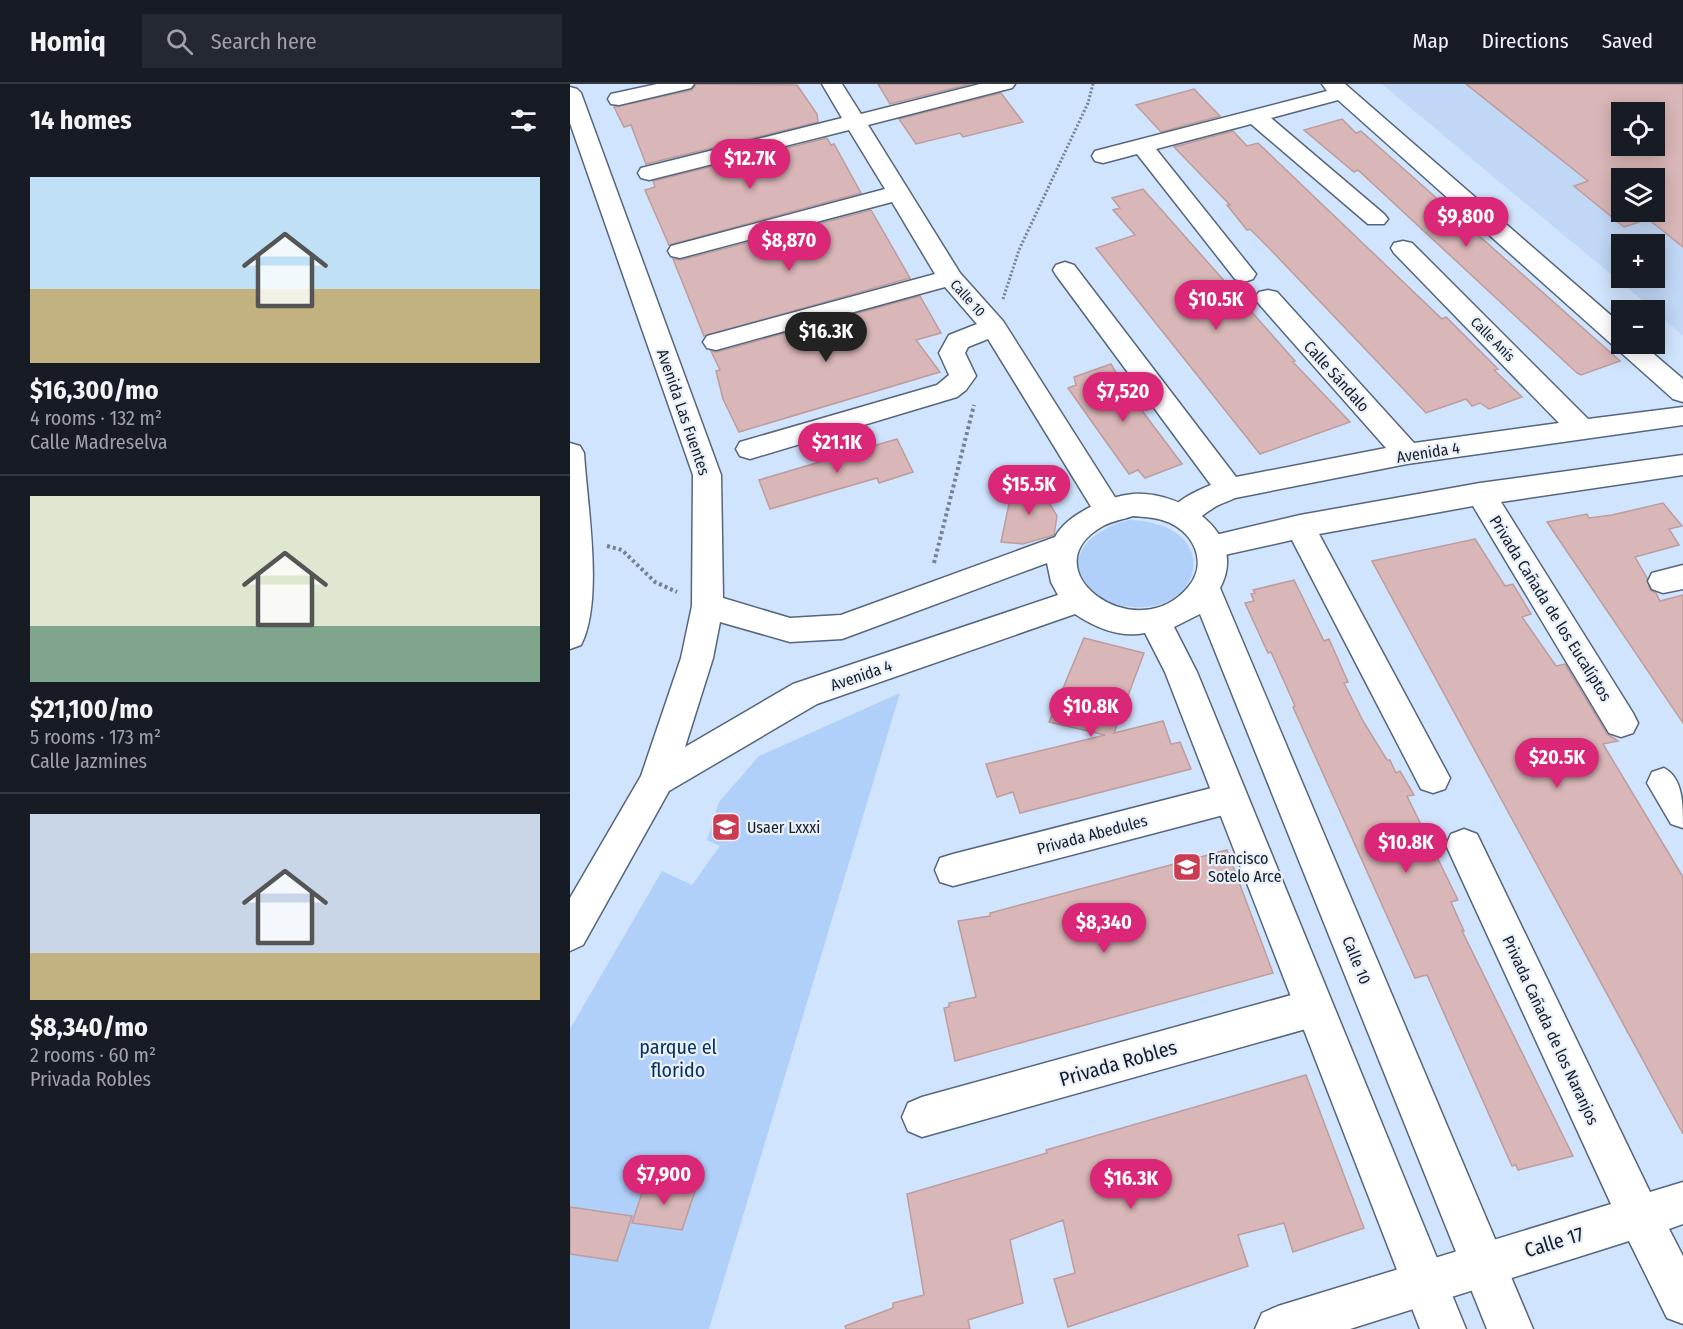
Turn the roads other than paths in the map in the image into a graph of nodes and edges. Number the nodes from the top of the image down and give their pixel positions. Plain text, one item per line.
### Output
1 (684, 84) edge
2 (832, 84) edge
3 (1005, 84) edge
4 (1337, 89) edge
5 (570, 93) edge
6 (620, 99) dead end
7 (1254, 116) junction
8 (853, 120) junction
9 (1142, 146) junction
10 (1103, 156) dead end
11 (649, 173) dead end
12 (898, 193) junction
13 (1376, 219) dead end
14 (1403, 248) dead end
15 (680, 251) dead end
16 (1065, 270) dead end
17 (1244, 274) dead end
18 (950, 278) junction
19 (1268, 298) dead end
20 (994, 327) junction
21 (1611, 329) edge
22 (716, 342) dead end
23 (1638, 354) edge
24 (1683, 393) edge
25 (1683, 416) edge
26 (1582, 430) junction
27 (750, 449) dead end
28 (1407, 454) junction
29 (571, 459) edge
30 (1683, 465) edge
31 (1229, 489) junction
32 (1480, 494) junction
33 (1108, 510) junction
34 (1182, 516) junction
35 (1300, 526) junction
36 (1064, 545) junction
37 (1211, 547) junction
38 (1206, 591) junction
39 (1078, 601) junction
40 (708, 606) junction
41 (1155, 621) junction
42 (570, 636) edge
43 (1622, 723) dead end
44 (1433, 778) dead end
45 (657, 780) junction
46 (1664, 783) dead end
47 (1231, 798) junction
48 (1683, 813) edge
49 (1464, 844) dead end
50 (953, 870) dead end
51 (570, 933) edge
52 (1314, 1008) junction
53 (922, 1118) dead end
54 (1683, 1203) edge
55 (1639, 1216) junction
56 (1482, 1264) junction
57 (1425, 1282) junction
58 (1683, 1302) edge
59 (1278, 1329) edge
60 (1443, 1329) edge
61 (1510, 1329) edge

1 - 6 street
2 - 8 street, Calle 10
3 - 8 street
4 - 7 street
4 - 21 street
5 - 40 street, Avenida Las Fuentes
7 - 9 street
7 - 13 street
8 - 11 street
8 - 12 street, Calle 10
9 - 10 street
9 - 17 street
12 - 15 street
12 - 18 street, Calle 10
14 - 26 street, Calle Anís
16 - 31 street
18 - 20 street, Calle 10
18 - 22 street
19 - 28 street, Calle Sándalo
20 - 27 street
20 - 33 street, Calle 10
23 - 24 street
25 - 26 street, Avenida 4
26 - 28 street, Avenida 4
28 - 31 street, Avenida 4
29 - 42 street
30 - 32 street
31 - 34 street, Avenida 4
32 - 35 street
32 - 43 street, Privada Cañada de los Eucalíptos
33 - 34 street
33 - 36 street
34 - 37 street
35 - 37 street
35 - 44 street
36 - 39 street
36 - 40 street
37 - 38 street
38 - 41 street
38 - 56 street, Calle 10
39 - 41 street
39 - 45 street, Avenida 4
40 - 45 street, Avenida Las Fuentes
41 - 47 street
45 - 51 street, Avenida Las Fuentes
46 - 48 street
47 - 50 street, Privada Abedules
47 - 52 street
49 - 55 street, Privada Cañada de los Naranjos
52 - 53 street, Privada Robles
52 - 57 street
54 - 55 street, Calle 17
55 - 56 street, Calle 17
55 - 58 street, Privada Cañada de los Naranjos
56 - 57 street, Calle 17
56 - 61 street, Calle 10
57 - 59 street, Calle 17
57 - 60 street

